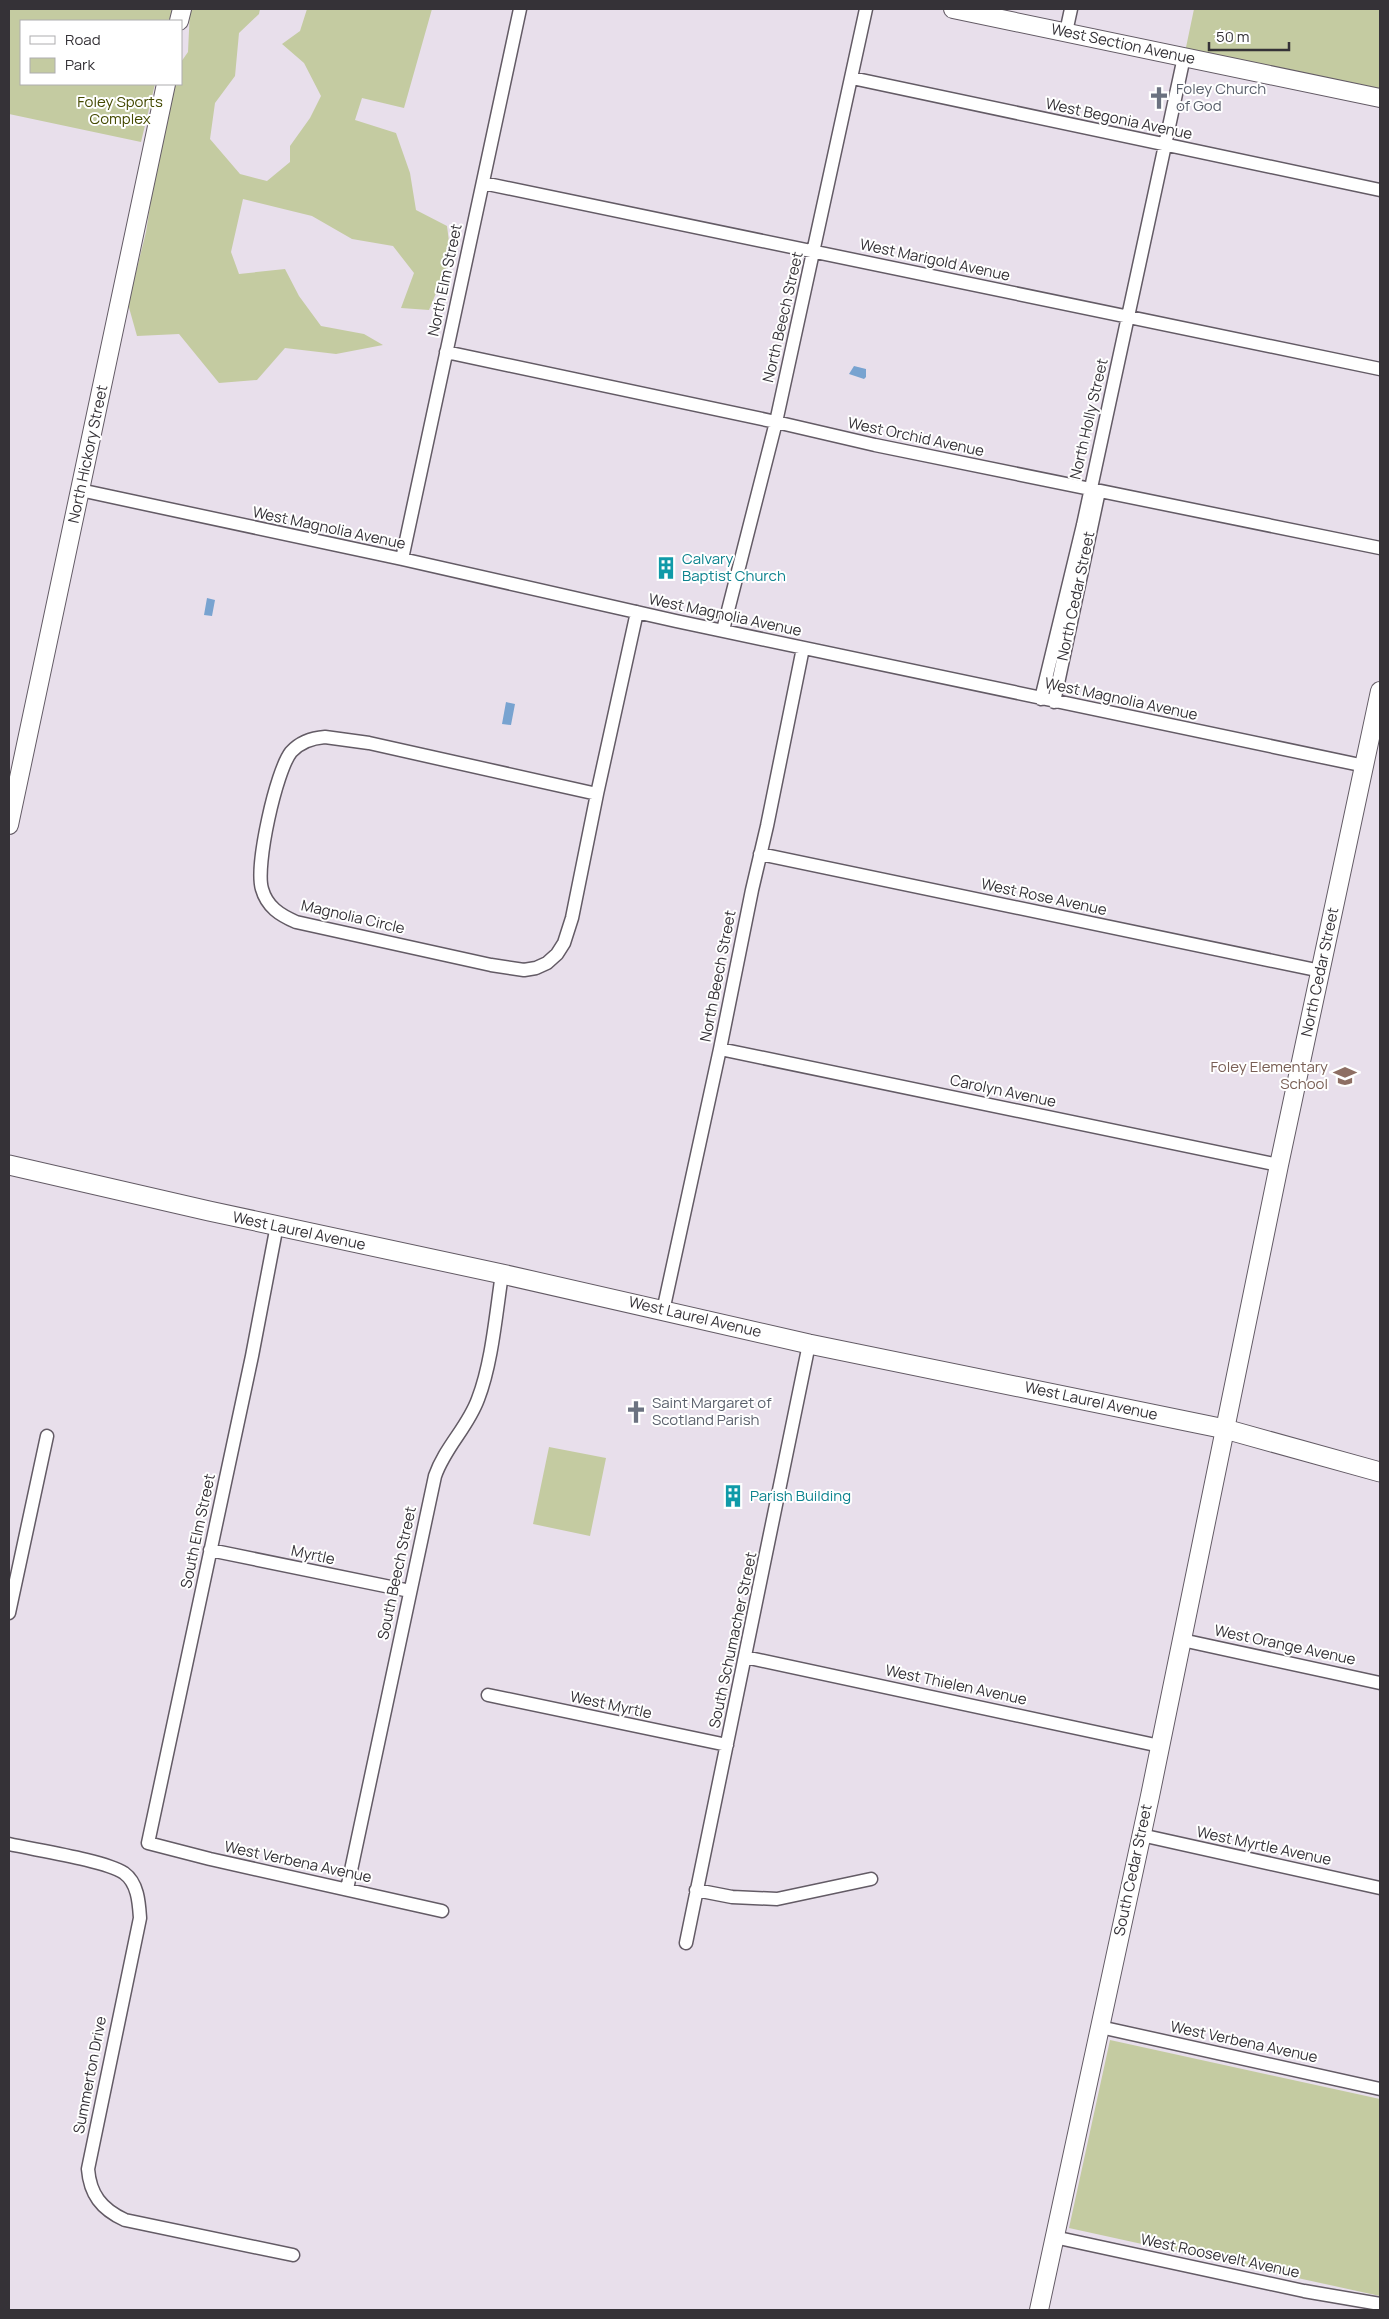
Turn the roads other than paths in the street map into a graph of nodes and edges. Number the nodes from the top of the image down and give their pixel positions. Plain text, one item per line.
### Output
1 (520, 9) edge
2 (866, 9) edge
3 (953, 9) edge
4 (1072, 9) edge
5 (1066, 32) junction
6 (1184, 57) junction
7 (852, 78) junction
8 (166, 85) edge
9 (1380, 98) edge
10 (1164, 146) junction
11 (483, 183) junction
12 (1380, 190) edge
13 (815, 251) junction
14 (1128, 317) junction
15 (446, 352) junction
16 (1380, 369) edge
17 (776, 422) junction
18 (80, 490) junction
19 (1094, 490) junction
20 (1380, 548) edge
21 (402, 559) junction
22 (637, 612) junction
23 (723, 630) junction
24 (803, 648) junction
25 (1380, 691) edge
26 (1041, 699) junction
27 (1054, 702) junction
28 (1378, 712) edge
29 (1365, 766) junction
30 (597, 794) junction
31 (9, 825) edge
32 (760, 854) junction
33 (1320, 971) junction
34 (720, 1049) junction
35 (9, 1165) edge
36 (1279, 1165) junction
37 (277, 1225) junction
38 (502, 1274) junction
39 (663, 1311) junction
40 (809, 1344) junction
41 (1225, 1429) junction
42 (48, 1436) dead end
43 (1380, 1472) edge
44 (210, 1550) junction
45 (12, 1578) edge
46 (410, 1591) junction
47 (9, 1613) edge
48 (1182, 1640) junction
49 (746, 1657) junction
50 (1380, 1683) edge
51 (488, 1695) dead end
52 (728, 1745) junction
53 (1160, 1746) junction
54 (1141, 1836) junction
55 (148, 1843) joint
56 (9, 1844) edge
57 (871, 1879) dead end
58 (1380, 1888) edge
59 (347, 1889) junction
60 (696, 1890) junction
61 (442, 1911) dead end
62 (686, 1943) dead end
63 (1100, 2027) junction
64 (1380, 2089) edge
65 (1054, 2237) junction
66 (293, 2255) dead end
67 (1380, 2304) edge
68 (1038, 2310) edge

1 - 11 street, North Elm Street
2 - 7 street, North Beech Street
3 - 5 street, West Section Avenue
4 - 5 street
5 - 6 street, West Section Avenue
6 - 9 street, West Section Avenue
6 - 10 street, North Holly Street
7 - 10 street, West Begonia Avenue
7 - 13 street, North Beech Street
8 - 18 street, North Hickory Street
10 - 12 street, West Begonia Avenue
10 - 14 street, North Holly Street
11 - 13 street, West Marigold Avenue
11 - 15 street, North Elm Street
13 - 14 street, West Marigold Avenue
13 - 17 street, North Beech Street
14 - 16 street, West Marigold Avenue
14 - 19 street, North Holly Street
15 - 17 street, West Orchid Avenue
15 - 21 street, North Elm Street
17 - 19 street, West Orchid Avenue
17 - 23 street, North Beech Street
18 - 21 street, West Magnolia Avenue
18 - 31 street, North Hickory Street
19 - 20 street, West Orchid Avenue
19 - 26 street, North Holly Street
19 - 27 street, North Cedar Street
21 - 22 street, West Magnolia Avenue
22 - 23 street, West Magnolia Avenue
22 - 30 street, Magnolia Circle
23 - 24 street, West Magnolia Avenue
24 - 26 street, West Magnolia Avenue
24 - 32 street, North Beech Street
25 - 28 street, North Cedar Street
26 - 27 street, West Magnolia Avenue
27 - 29 street, West Magnolia Avenue
28 - 29 street, North Cedar Street
29 - 33 street, North Cedar Street
30 - 30 street, Magnolia Circle
32 - 33 street, West Rose Avenue
32 - 34 street, North Beech Street
33 - 36 street, North Cedar Street
34 - 36 street, Carolyn Avenue
34 - 39 street, North Beech Street
35 - 37 main road, West Laurel Avenue
36 - 41 street, North Cedar Street
37 - 38 main road, West Laurel Avenue
37 - 44 street, South Elm Street
38 - 39 main road, West Laurel Avenue
38 - 46 street, South Beech Street
39 - 40 main road, West Laurel Avenue
40 - 41 main road, West Laurel Avenue
40 - 49 street, South Schumacher Street
41 - 43 main road, West Laurel Avenue
41 - 48 street, South Cedar Street
42 - 45 street
44 - 46 street, Myrtle
44 - 55 street, South Elm Street
45 - 47 street
46 - 59 street, South Beech Street
48 - 50 street, West Orange Avenue
48 - 53 street, South Cedar Street
49 - 52 street, South Schumacher Street
49 - 53 street, West Thielen Avenue
51 - 52 street, West Myrtle
52 - 60 street, South Schumacher Street
53 - 54 street, South Cedar Street
54 - 58 street, West Myrtle Avenue
54 - 63 street, South Cedar Street
55 - 59 street, West Verbena Avenue
56 - 66 street, Summerton Drive
57 - 60 street
59 - 61 street, West Verbena Avenue
60 - 62 street, South Schumacher Street
63 - 64 street, West Verbena Avenue
63 - 65 street, South Cedar Street
65 - 67 street, West Roosevelt Avenue
65 - 68 street, South Cedar Street

